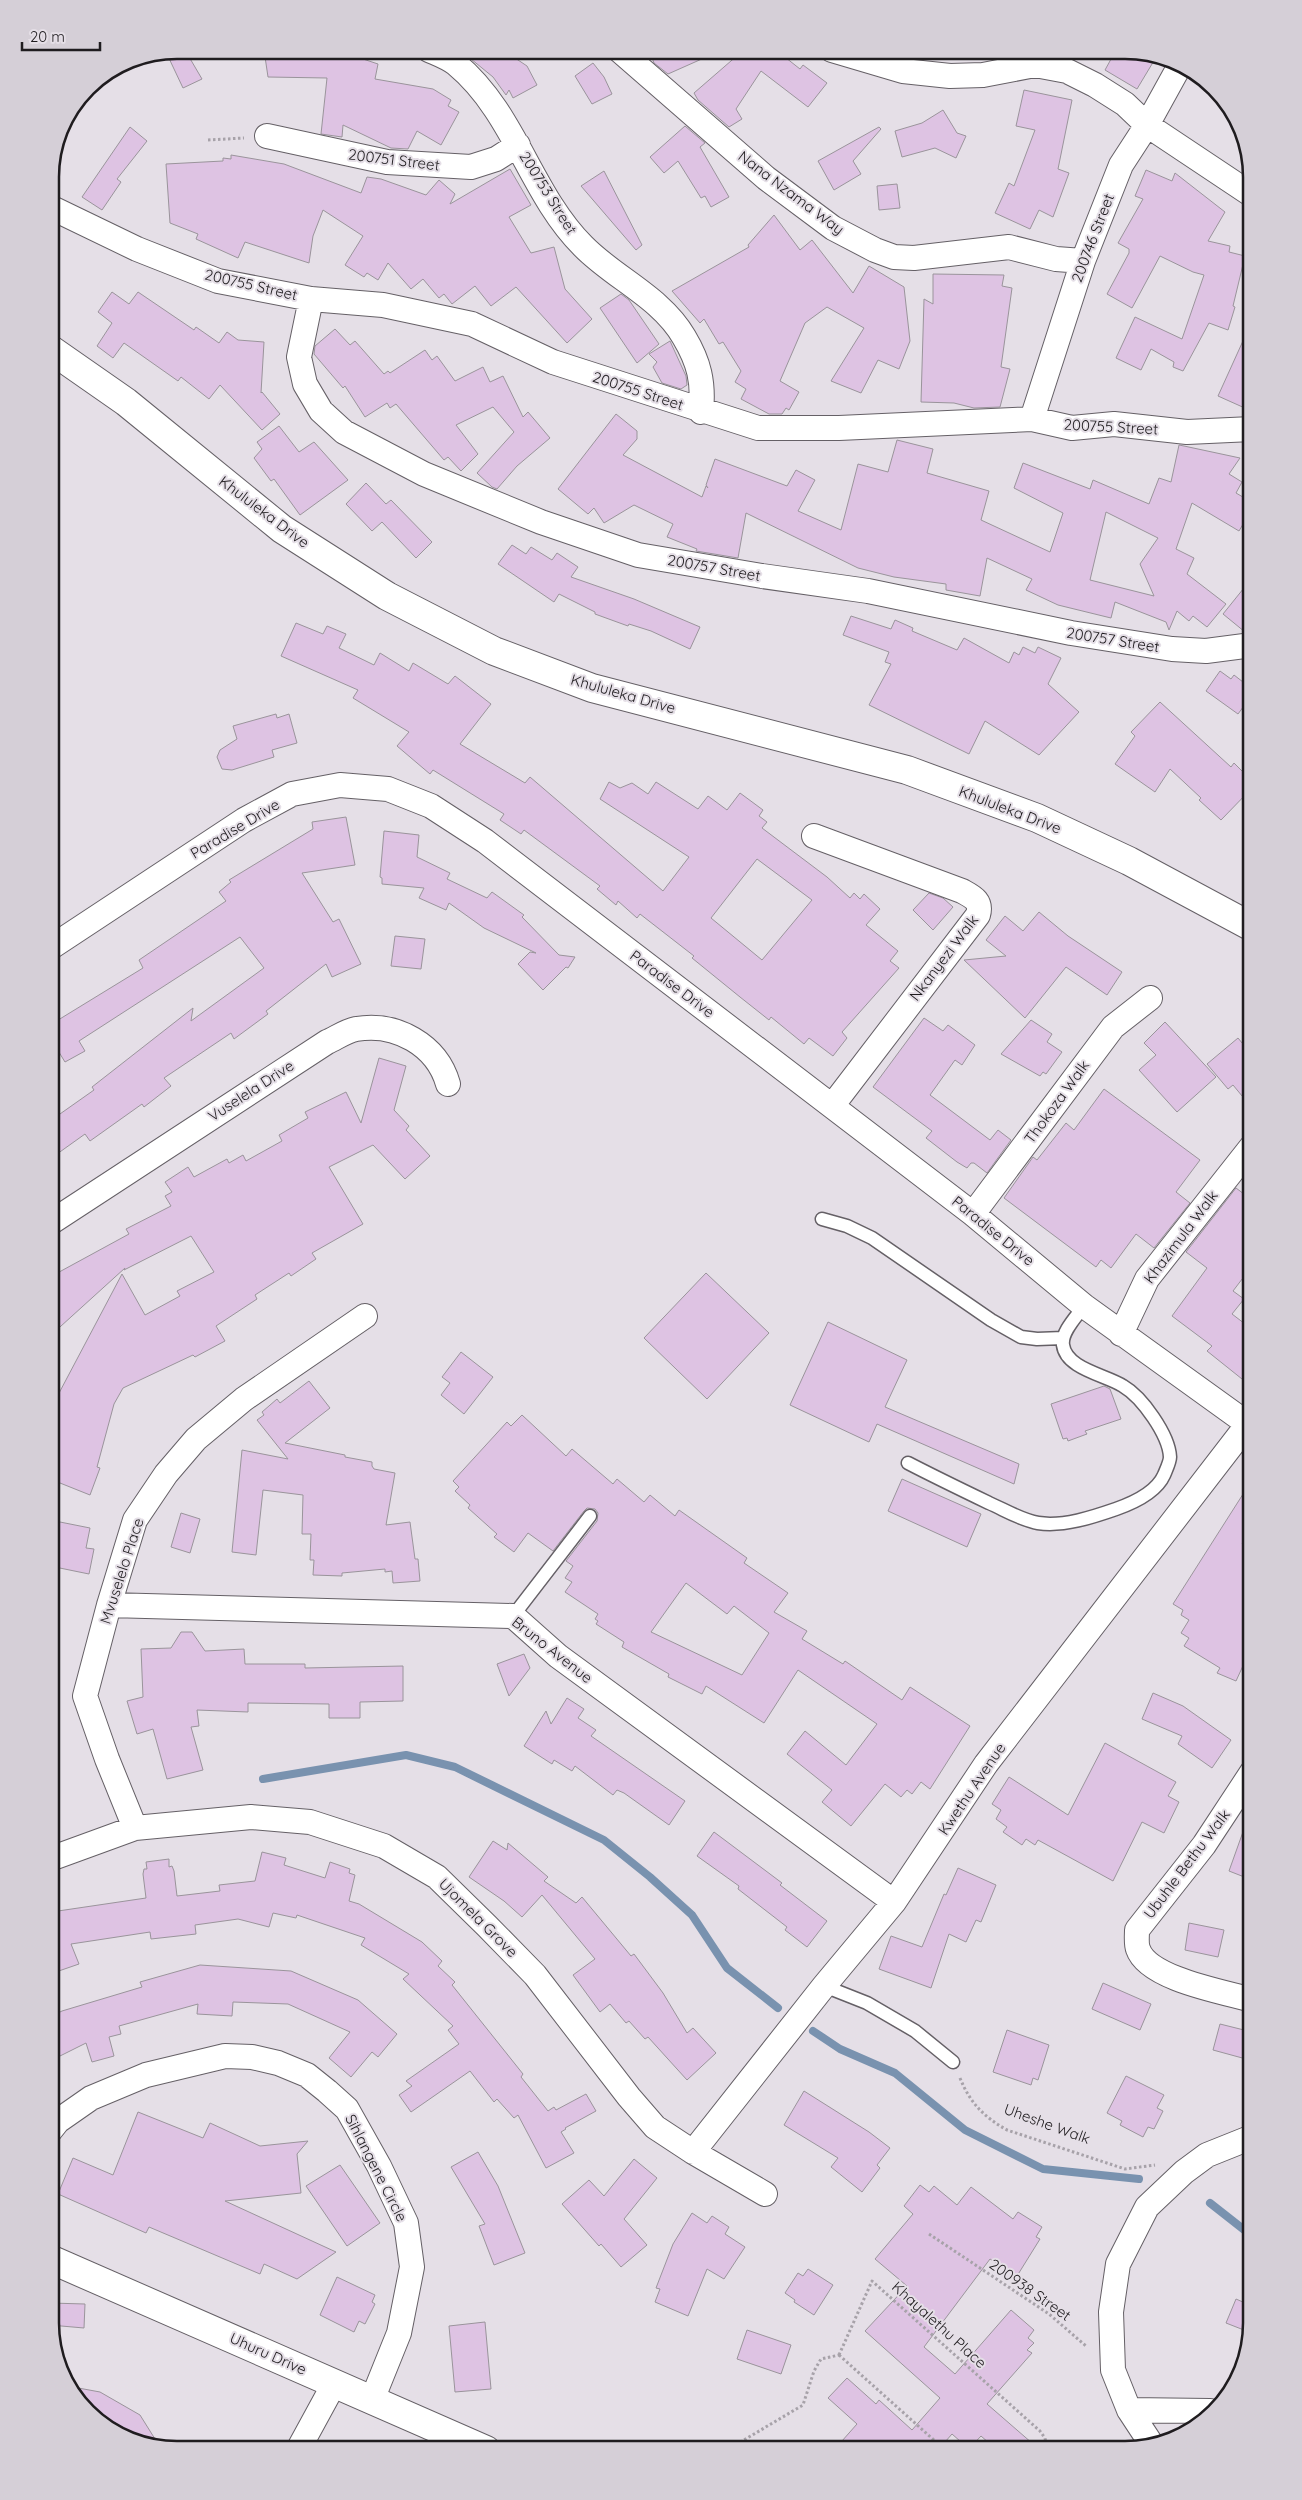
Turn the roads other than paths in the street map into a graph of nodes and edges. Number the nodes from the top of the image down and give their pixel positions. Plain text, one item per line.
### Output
1 (447, 59) edge
2 (629, 59) edge
3 (862, 59) edge
4 (1030, 59) edge
5 (1036, 59) edge
6 (1177, 72) edge
7 (1147, 125) junction
8 (267, 136) road end
9 (518, 145) junction
10 (1243, 189) edge
11 (59, 211) edge
12 (1083, 261) junction
13 (311, 299) junction
14 (59, 355) edge
15 (701, 412) junction
16 (1032, 419) junction
17 (1243, 429) edge
18 (1243, 646) edge
19 (814, 836) dead end
20 (1243, 922) edge
21 (59, 942) edge
22 (1150, 998) dead end
23 (448, 1084) dead end
24 (832, 1106) junction
25 (1243, 1157) edge
26 (973, 1214) junction
27 (59, 1217) edge
28 (822, 1219) dead end
29 (1084, 1306) junction
30 (365, 1316) dead end
31 (1121, 1334) junction
32 (1063, 1338) junction
33 (1243, 1421) edge
34 (1243, 1435) edge
35 (908, 1464) dead end
36 (590, 1516) dead end
37 (108, 1605) junction
38 (513, 1616) junction
39 (1243, 1786) edge
40 (135, 1828) junction
41 (59, 1856) edge
42 (894, 1902) junction
43 (824, 1986) junction
44 (1243, 1998) edge
45 (953, 2062) road end
46 (59, 2120) edge
47 (1243, 2141) edge
48 (693, 2152) junction
49 (765, 2194) dead end
50 (59, 2262) edge
51 (334, 2384) junction
52 (372, 2400) junction
53 (1129, 2410) junction
54 (1204, 2411) edge
55 (1148, 2439) edge
56 (303, 2441) edge
57 (465, 2441) edge

1 - 9 street, 200753 Street
2 - 12 street, Nana Nzama Way
3 - 4 street
5 - 7 street
6 - 7 street, 200746 Street
7 - 10 street
7 - 12 street, 200746 Street
8 - 9 street, 200751 Street
9 - 15 street, 200753 Street
11 - 13 street, 200755 Street
12 - 16 street, 200746 Street
13 - 15 street, 200755 Street
13 - 18 street, 200757 Street
14 - 20 street, Khululeka Drive
15 - 16 street, 200755 Street
16 - 17 street, 200755 Street
19 - 24 street, Nkanyezi Walk
21 - 24 street, Paradise Drive
22 - 26 street, Thokoza Walk
23 - 27 street, Vuselela Drive
24 - 26 street, Paradise Drive
25 - 31 street, Khazimula Walk
26 - 29 street, Paradise Drive
28 - 32 lane
29 - 31 street, Paradise Drive
29 - 32 lane
30 - 37 street, Mvuselelo Place
31 - 33 street, Paradise Drive
32 - 35 lane
34 - 42 street, Kwethu Avenue
36 - 38 lane
37 - 38 street, Bruno Avenue
37 - 40 street, Mvuselelo Place
38 - 42 street, Bruno Avenue
39 - 44 street, Ubuhle Bethu Walk
40 - 41 street, Ujomela Grove
40 - 48 street, Ujomela Grove
42 - 43 street, Kwethu Avenue
43 - 45 lane
43 - 48 street, Kwethu Avenue
46 - 52 street, Sihlangene Circle
47 - 53 street
48 - 49 street, Ujomela Grove
50 - 51 street, Uhuru Drive
51 - 52 street, Uhuru Drive
51 - 56 street
52 - 57 street, Uhuru Drive
53 - 54 street
53 - 55 street

